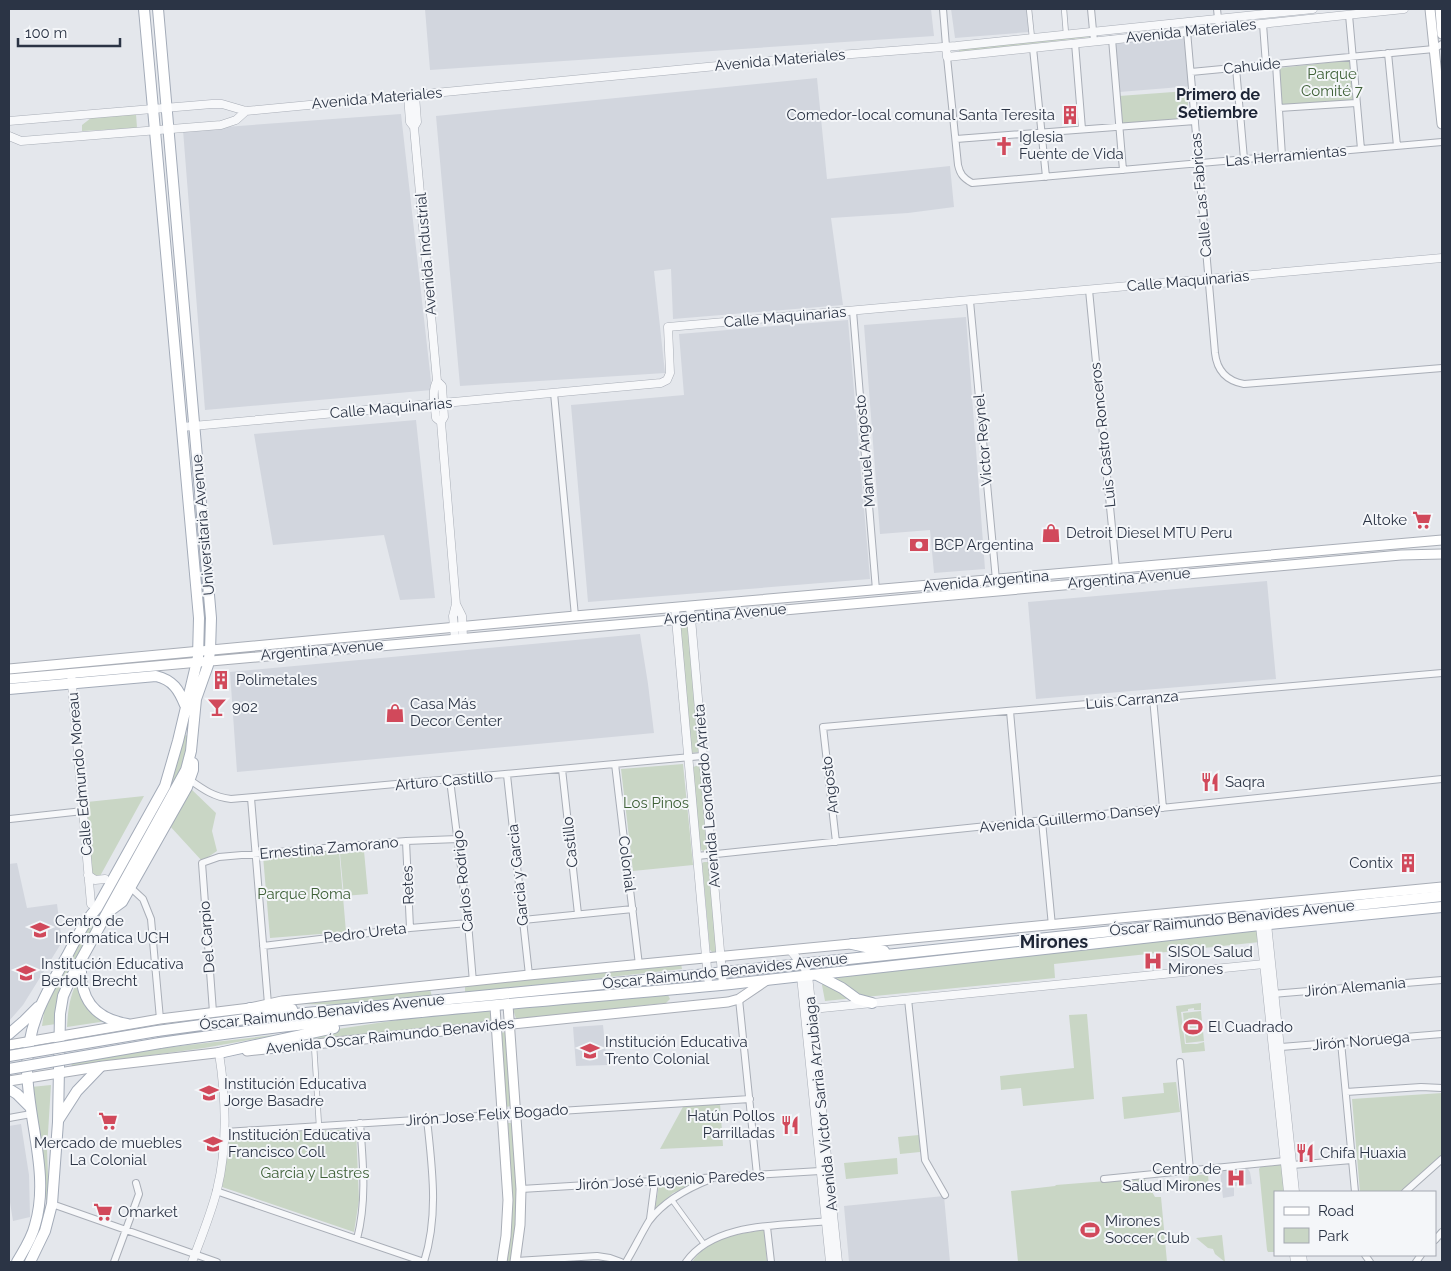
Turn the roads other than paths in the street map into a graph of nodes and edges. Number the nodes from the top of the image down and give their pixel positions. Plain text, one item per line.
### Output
1 (145, 9) edge
2 (158, 9) edge
3 (943, 9) edge
4 (1029, 9) edge
5 (1064, 9) edge
6 (1090, 9) edge
7 (1217, 9) edge
8 (1313, 9) edge
9 (1404, 9) edge
10 (1430, 9) edge
11 (1440, 9) edge
12 (1349, 14) junction
13 (1218, 19) junction
14 (1263, 24) junction
15 (1219, 28) junction
16 (1093, 32) junction
17 (1187, 32) junction
18 (1066, 34) junction
19 (1442, 34) edge
20 (1032, 38) junction
21 (1112, 39) junction
22 (1094, 41) junction
23 (1075, 43) junction
24 (1442, 44) edge
25 (946, 46) junction
26 (1034, 48) junction
27 (1434, 49) junction
28 (1388, 53) junction
29 (948, 57) junction
30 (1353, 57) junction
31 (1276, 64) junction
32 (1266, 65) junction
33 (1236, 68) junction
34 (1191, 72) junction
35 (411, 95) junction
36 (1356, 102) junction
37 (167, 108) junction
38 (1279, 108) junction
39 (153, 109) junction
40 (246, 111) junction
41 (9, 121) edge
42 (1195, 121) junction
43 (1442, 124) edge
44 (1120, 126) junction
45 (169, 129) junction
46 (155, 130) junction
47 (1082, 130) junction
48 (1042, 133) junction
49 (9, 136) edge
50 (956, 139) junction
51 (1442, 142) edge
52 (1397, 146) junction
53 (1360, 149) junction
54 (1282, 156) junction
55 (1244, 160) junction
56 (1199, 163) junction
57 (1123, 170) junction
58 (1046, 176) junction
59 (1442, 258) edge
60 (1209, 279) junction
61 (1089, 290) junction
62 (970, 300) junction
63 (853, 311) junction
64 (186, 321) junction
65 (172, 322) junction
66 (1442, 368) edge
67 (437, 381) junction
68 (554, 393) junction
69 (443, 403) junction
70 (435, 404) junction
71 (441, 422) junction
72 (195, 426) junction
73 (182, 427) junction
74 (1442, 536) edge
75 (1442, 540) edge
76 (1428, 541) junction
77 (1442, 554) edge
78 (1116, 570) junction
79 (996, 580) junction
80 (1117, 580) junction
81 (876, 590) junction
82 (690, 607) junction
83 (675, 608) junction
84 (575, 616) junction
85 (691, 617) junction
86 (676, 618) junction
87 (458, 627) junction
88 (459, 638) junction
89 (210, 655) junction
90 (198, 657) junction
91 (9, 669) edge
92 (136, 672) junction
93 (71, 673) junction
94 (1442, 673) edge
95 (9, 679) edge
96 (72, 684) junction
97 (9, 690) edge
98 (1153, 698) junction
99 (185, 706) junction
100 (1010, 711) junction
101 (823, 727) joint
102 (180, 731) junction
103 (193, 733) junction
104 (191, 751) junction
105 (702, 756) junction
106 (687, 758) junction
107 (615, 764) junction
108 (562, 769) junction
109 (168, 772) junction
110 (507, 775) junction
111 (1442, 779) edge
112 (190, 780) junction
113 (450, 780) junction
114 (251, 798) junction
115 (1163, 808) junction
116 (83, 812) junction
117 (10, 819) edge
118 (1042, 821) junction
119 (1020, 824) junction
120 (458, 838) junction
121 (406, 841) junction
122 (836, 842) junction
123 (255, 854) junction
124 (712, 855) junction
125 (697, 856) junction
126 (202, 863) joint
127 (88, 875) junction
128 (105, 880) junction
129 (130, 887) junction
130 (1442, 887) edge
131 (1442, 896) edge
132 (91, 904) junction
133 (1442, 906) edge
134 (1247, 907) junction
135 (633, 909) junction
136 (106, 914) junction
137 (578, 914) junction
138 (88, 917) junction
139 (523, 920) junction
140 (1263, 921) junction
141 (468, 923) junction
142 (1052, 926) junction
143 (410, 928) junction
144 (852, 944) junction
145 (263, 946) junction
146 (791, 951) junction
147 (895, 953) junction
148 (721, 957) junction
149 (706, 959) junction
150 (81, 960) junction
151 (802, 963) junction
152 (1264, 964) junction
153 (639, 965) junction
154 (722, 972) junction
155 (707, 974) junction
156 (529, 975) junction
157 (808, 975) junction
158 (767, 980) junction
159 (1442, 980) edge
160 (472, 982) junction
161 (723, 985) junction
162 (708, 986) junction
163 (1271, 994) junction
164 (739, 999) junction
165 (908, 1000) junction
166 (42, 1003) junction
167 (872, 1003) junction
168 (268, 1004) junction
169 (508, 1005) junction
170 (495, 1006) junction
171 (250, 1008) junction
172 (353, 1009) junction
173 (812, 1009) junction
174 (213, 1012) junction
175 (369, 1018) junction
176 (160, 1019) junction
177 (128, 1024) junction
178 (510, 1024) junction
179 (496, 1025) junction
180 (96, 1029) junction
181 (9, 1034) edge
182 (1442, 1034) edge
183 (59, 1036) junction
184 (29, 1041) junction
185 (1341, 1042) junction
186 (314, 1044) junction
187 (9, 1045) edge
188 (1280, 1047) junction
189 (219, 1053) junction
190 (9, 1056) edge
191 (1180, 1062) dead end
192 (101, 1067) junction
193 (9, 1069) edge
194 (59, 1073) junction
195 (28, 1078) junction
196 (9, 1081) edge
197 (1442, 1088) edge
198 (9, 1089) edge
199 (1346, 1092) junction
200 (750, 1099) junction
201 (30, 1110) junction
202 (503, 1114) junction
203 (516, 1114) junction
204 (9, 1118) edge
205 (427, 1119) junction
206 (58, 1122) junction
207 (360, 1123) junction
208 (319, 1126) junction
209 (225, 1132) junction
210 (1442, 1158) edge
211 (1284, 1160) junction
212 (1352, 1160) junction
213 (1292, 1165) junction
214 (1190, 1170) junction
215 (820, 1171) junction
216 (757, 1175) junction
217 (716, 1177) junction
218 (1104, 1179) dead end
219 (655, 1181) junction
220 (136, 1183) dead end
221 (521, 1188) junction
222 (216, 1191) junction
223 (1288, 1191) edge
224 (1295, 1191) edge
225 (1355, 1191) edge
226 (1406, 1191) edge
227 (945, 1195) dead end
228 (672, 1200) junction
229 (52, 1204) junction
230 (650, 1220) junction
231 (829, 1221) junction
232 (767, 1227) junction
233 (126, 1230) junction
234 (357, 1239) junction
235 (704, 1244) junction
236 (193, 1258) edge
237 (17, 1262) edge
238 (30, 1262) edge
239 (114, 1262) edge
240 (217, 1262) edge
241 (424, 1262) edge
242 (502, 1262) edge
243 (516, 1262) edge
244 (621, 1262) edge
245 (626, 1262) edge
246 (686, 1262) edge
247 (771, 1262) edge
248 (830, 1262) edge
249 (838, 1262) edge

1 - 2 main road
1 - 39 main road, Universitaria Avenue
2 - 37 main road, Universitaria Avenue
3 - 25 street
4 - 20 street
5 - 18 street
6 - 16 street
7 - 13 street
8 - 13 street, Avenida Materiales
9 - 12 street, Avenida Materiales
10 - 27 main road
11 - 19 main road
12 - 14 street, Avenida Materiales
12 - 30 street
13 - 15 street
13 - 16 street, Avenida Materiales
14 - 15 street, Avenida Materiales
14 - 32 street
15 - 17 street, Avenida Materiales
16 - 18 street, Avenida Materiales
16 - 22 street
17 - 21 street, Avenida Materiales
17 - 34 street, Calle Las Fabricas
18 - 20 street, Avenida Materiales
20 - 25 street, Avenida Materiales
21 - 22 street, Avenida Materiales
21 - 44 street
22 - 23 street, Avenida Materiales
23 - 26 street, Avenida Materiales
23 - 47 street
24 - 27 street
25 - 29 street
25 - 35 street, Avenida Materiales
26 - 29 street, Avenida Materiales
26 - 48 street
27 - 28 street, Cahuide
27 - 43 main road
28 - 30 street, Cahuide
28 - 52 street
29 - 50 street
30 - 31 street, Cahuide
30 - 36 street
31 - 32 street, Cahuide
31 - 38 street
32 - 33 street, Cahuide
33 - 34 street, Cahuide
33 - 55 street
34 - 42 street, Calle Las Fabricas
35 - 40 street, Avenida Materiales
35 - 67 street, Avenida Industrial
36 - 38 street
36 - 53 street
37 - 39 street, Avenida Materiales
37 - 40 street, Avenida Materiales
37 - 45 main road, Universitaria Avenue
38 - 54 street
39 - 41 street, Avenida Materiales
39 - 46 main road, Universitaria Avenue
40 - 45 street, Avenida Materiales
42 - 44 street
42 - 56 street, Calle Las Fabricas
44 - 47 street
44 - 57 street
45 - 46 street, Avenida Materiales
45 - 64 main road, Universitaria Avenue
46 - 49 street, Avenida Materiales
46 - 65 main road, Universitaria Avenue
47 - 48 street
48 - 50 street
48 - 58 street
50 - 58 street, Las Herramientas
51 - 52 street, Las Herramientas
52 - 53 street, Las Herramientas
53 - 54 street, Las Herramientas
54 - 55 street, Las Herramientas
55 - 56 street, Las Herramientas
56 - 57 street, Las Herramientas
56 - 60 street, Calle Las Fabricas
57 - 58 street, Las Herramientas
59 - 60 street, Calle Maquinarias
60 - 61 street, Calle Maquinarias
60 - 66 street, Calle Las Fabricas
61 - 62 street, Calle Maquinarias
61 - 78 street, Luis Castro Ronceros
62 - 63 street, Calle Maquinarias
62 - 79 street, Victor Reynel
63 - 68 street, Calle Maquinarias
63 - 81 street, Manuel Angosto
64 - 65 main road
64 - 72 main road, Universitaria Avenue
65 - 73 main road, Universitaria Avenue
67 - 69 street, Avenida Industrial
67 - 70 street, Avenida Industrial
68 - 69 street, Calle Maquinarias
68 - 84 street
69 - 70 street, Calle Maquinarias
69 - 71 street, Avenida Industrial
70 - 71 street, Avenida Industrial
70 - 72 street, Calle Maquinarias
71 - 87 street, Avenida Industrial
72 - 73 street, Calle Maquinarias
72 - 89 main road, Universitaria Avenue
73 - 90 main road, Universitaria Avenue
74 - 76 main road
75 - 76 main road, Avenida Argentina
76 - 78 main road, Avenida Argentina
77 - 80 main road, Argentina Avenue
78 - 79 main road, Avenida Argentina
78 - 80 street, Luis Castro Ronceros
79 - 81 main road, Avenida Argentina
80 - 85 main road, Argentina Avenue
81 - 82 main road, Argentina Avenue
82 - 83 main road, Argentina Avenue
82 - 85 street, Avenida Leondardo Arrieta
83 - 84 main road, Argentina Avenue
83 - 86 street, Avenida Leondardo Arrieta
84 - 87 main road, Argentina Avenue
85 - 86 main road, Argentina Avenue
85 - 105 street, Avenida Leondardo Arrieta
86 - 88 main road, Argentina Avenue
86 - 106 street, Avenida Leondardo Arrieta
87 - 88 street, Avenida Industrial
87 - 89 main road, Argentina Avenue
88 - 89 main road, Argentina Avenue
89 - 90 main road, Argentina Avenue
89 - 103 main road, Universitaria Avenue
90 - 91 main road, Argentina Avenue
90 - 92 main road, Argentina Avenue
90 - 99 main road, Universitaria Avenue
92 - 93 main road, Argentina Avenue
92 - 96 main road
92 - 99 main road
93 - 95 main road, Argentina Avenue
93 - 96 street, Calle Edmundo Moreau
94 - 98 street, Luis Carranza
96 - 97 main road
96 - 116 street, Calle Edmundo Moreau
98 - 100 street, Luis Carranza
98 - 115 street
99 - 102 main road, Universitaria Avenue
100 - 101 street, Luis Carranza
100 - 119 street
101 - 122 street, Angosto
102 - 103 main road
102 - 109 main road, Universitaria Avenue
103 - 104 main road, Universitaria Avenue
104 - 112 main road, Universitaria Avenue
104 - 136 main road
105 - 106 street, Arturo Castillo
105 - 124 street, Avenida Leondardo Arrieta
106 - 107 street, Arturo Castillo
106 - 125 street, Avenida Leondardo Arrieta
107 - 108 street, Arturo Castillo
107 - 135 street, Colonial
108 - 110 street, Arturo Castillo
108 - 137 street, Castillo
109 - 128 main road, Universitaria Avenue
109 - 138 main road, Universitaria Avenue
110 - 113 street, Arturo Castillo
110 - 139 street, Garcia y Garcia
111 - 115 street, Avenida Guillermo Dansey
112 - 114 street, Arturo Castillo
112 - 129 main road, Universitaria Avenue
113 - 114 street, Arturo Castillo
113 - 120 street, Carlos Rodrigo
114 - 123 street
115 - 118 street, Avenida Guillermo Dansey
116 - 117 street
116 - 127 street, Calle Edmundo Moreau
118 - 119 street, Avenida Guillermo Dansey
118 - 142 street
119 - 122 street, Avenida Guillermo Dansey
120 - 121 street, Ernestina Zamorano
120 - 141 street, Carlos Rodrigo
121 - 123 street, Ernestina Zamorano
121 - 143 street, Retes
122 - 124 street, Avenida Guillermo Dansey
123 - 126 street, Ernestina Zamorano
123 - 145 street
124 - 125 street, Avenida Guillermo Dansey
124 - 148 street, Avenida Leondardo Arrieta
125 - 149 street, Avenida Leondardo Arrieta
126 - 174 street, Del Carpio
127 - 128 street, Calle Edmundo Moreau
127 - 132 street, Calle Edmundo Moreau
128 - 132 main road, Universitaria Avenue
129 - 136 main road, Universitaria Avenue
129 - 176 street
130 - 134 main road, Óscar Raimundo Benavides Avenue
131 - 140 main road, Óscar Raimundo Benavides Avenue
132 - 138 main road, Universitaria Avenue
133 - 140 main road, Óscar Raimundo Benavides Avenue
134 - 140 street
134 - 142 main road, Óscar Raimundo Benavides Avenue
135 - 137 street
135 - 153 street, Colonial
136 - 150 main road
137 - 139 street
138 - 166 main road, Universitaria Avenue
139 - 156 street, Garcia y Garcia
140 - 147 main road, Óscar Raimundo Benavides Avenue
140 - 152 street
140 - 157 main road, Óscar Raimundo Benavides Avenue
140 - 163 street
141 - 143 street, Pedro Ureta
141 - 160 street, Carlos Rodrigo
142 - 144 main road, Óscar Raimundo Benavides Avenue
143 - 145 street, Pedro Ureta
144 - 146 main road, Óscar Raimundo Benavides Avenue
144 - 147 main road
145 - 168 street
146 - 148 main road, Óscar Raimundo Benavides Avenue
146 - 151 street, Avenida Víctor Sarria Arzubiaga
147 - 151 main road, Óscar Raimundo Benavides Avenue
148 - 149 main road, Óscar Raimundo Benavides Avenue
148 - 154 street, Avenida Leondardo Arrieta
149 - 153 main road, Óscar Raimundo Benavides Avenue
149 - 155 street, Avenida Leondardo Arrieta
150 - 177 main road
150 - 183 main road
151 - 154 main road, Óscar Raimundo Benavides Avenue
151 - 157 street, Avenida Víctor Sarria Arzubiaga
152 - 163 street
152 - 165 street
153 - 156 main road, Óscar Raimundo Benavides Avenue
154 - 155 main road, Óscar Raimundo Benavides Avenue
154 - 161 street, Avenida Leondardo Arrieta
155 - 162 street, Avenida Leondardo Arrieta
155 - 172 main road, Óscar Raimundo Benavides Avenue
156 - 160 main road, Óscar Raimundo Benavides Avenue
157 - 158 main road, Avenida Óscar Raimundo Benavides
157 - 167 main road
157 - 173 street, Avenida Víctor Sarria Arzubiaga
157 - 215 street, Avenida Víctor Sarria Arzubiaga
158 - 161 main road, Avenida Óscar Raimundo Benavides
158 - 164 main road, Avenida Óscar Raimundo Benavides
159 - 163 street, Jirón Alemania
160 - 168 main road, Óscar Raimundo Benavides Avenue
161 - 162 main road, Avenida Óscar Raimundo Benavides
162 - 169 main road, Avenida Óscar Raimundo Benavides
163 - 188 street
163 - 211 street
164 - 178 main road, Avenida Óscar Raimundo Benavides
164 - 200 street
165 - 167 street
165 - 227 street
166 - 181 main road
166 - 184 main road, Universitaria Avenue
167 - 173 street
168 - 171 main road, Óscar Raimundo Benavides Avenue
169 - 170 main road, Avenida Óscar Raimundo Benavides
169 - 178 main road
170 - 175 main road, Avenida Óscar Raimundo Benavides
170 - 179 main road
171 - 172 main road
171 - 174 main road
172 - 190 main road, Óscar Raimundo Benavides Avenue, bridge
173 - 231 street, Avenida Víctor Sarria Arzubiaga
174 - 176 main road
175 - 189 main road
175 - 193 main road, Óscar Raimundo Benavides Avenue, bridge
176 - 177 main road
177 - 180 main road
178 - 179 main road, Avenida Óscar Raimundo Benavides
178 - 203 main road
179 - 186 main road, Avenida Óscar Raimundo Benavides
179 - 202 main road
180 - 183 main road
180 - 192 main road
182 - 185 street, Jirón Noruega
183 - 184 main road
183 - 194 main road
184 - 187 main road
184 - 195 main road, Universitaria Avenue
185 - 188 street, Jirón Noruega
185 - 199 street
186 - 189 main road, Avenida Óscar Raimundo Benavides
186 - 208 street
188 - 213 street
189 - 192 main road, Avenida Óscar Raimundo Benavides
189 - 209 street
191 - 214 street
192 - 194 main road, Avenida Óscar Raimundo Benavides
192 - 206 main road
194 - 195 main road, Avenida Óscar Raimundo Benavides
194 - 206 main road
195 - 196 main road, Avenida Óscar Raimundo Benavides
195 - 201 main road, Universitaria Avenue
197 - 199 street
198 - 201 main road
199 - 212 street
200 - 203 street, Jirón Jose Felix Bogado
200 - 216 street
201 - 204 street
201 - 237 main road, Universitaria Avenue
202 - 203 street, Jirón Jose Felix Bogado
202 - 205 street, Jirón Jose Felix Bogado
202 - 242 main road
203 - 221 main road
205 - 207 street, Jirón Jose Felix Bogado
205 - 241 street
206 - 229 main road
207 - 208 street, Jirón Jose Felix Bogado
207 - 234 street
208 - 209 street, Jirón Jose Felix Bogado
209 - 222 street
210 - 226 street
211 - 213 street
211 - 214 street
211 - 223 street
212 - 213 street
212 - 225 street
213 - 224 street
214 - 218 street
215 - 216 street, Jirón José Eugenio Paredes
215 - 231 street, Avenida Víctor Sarria Arzubiaga
216 - 217 street, Jirón José Eugenio Paredes
217 - 219 street, Jirón José Eugenio Paredes
217 - 228 street
219 - 221 street, Jirón José Eugenio Paredes
219 - 230 street
220 - 233 street
221 - 243 main road
222 - 234 street
222 - 236 street
228 - 230 street
228 - 235 street
229 - 233 street
229 - 238 main road
230 - 245 street
231 - 232 street
231 - 248 street, Avenida Víctor Sarria Arzubiaga
231 - 249 street, Avenida Víctor Sarria Arzubiaga
232 - 235 street
232 - 247 street
233 - 236 street
233 - 239 street
234 - 241 street
235 - 246 street
236 - 240 street
243 - 244 street

